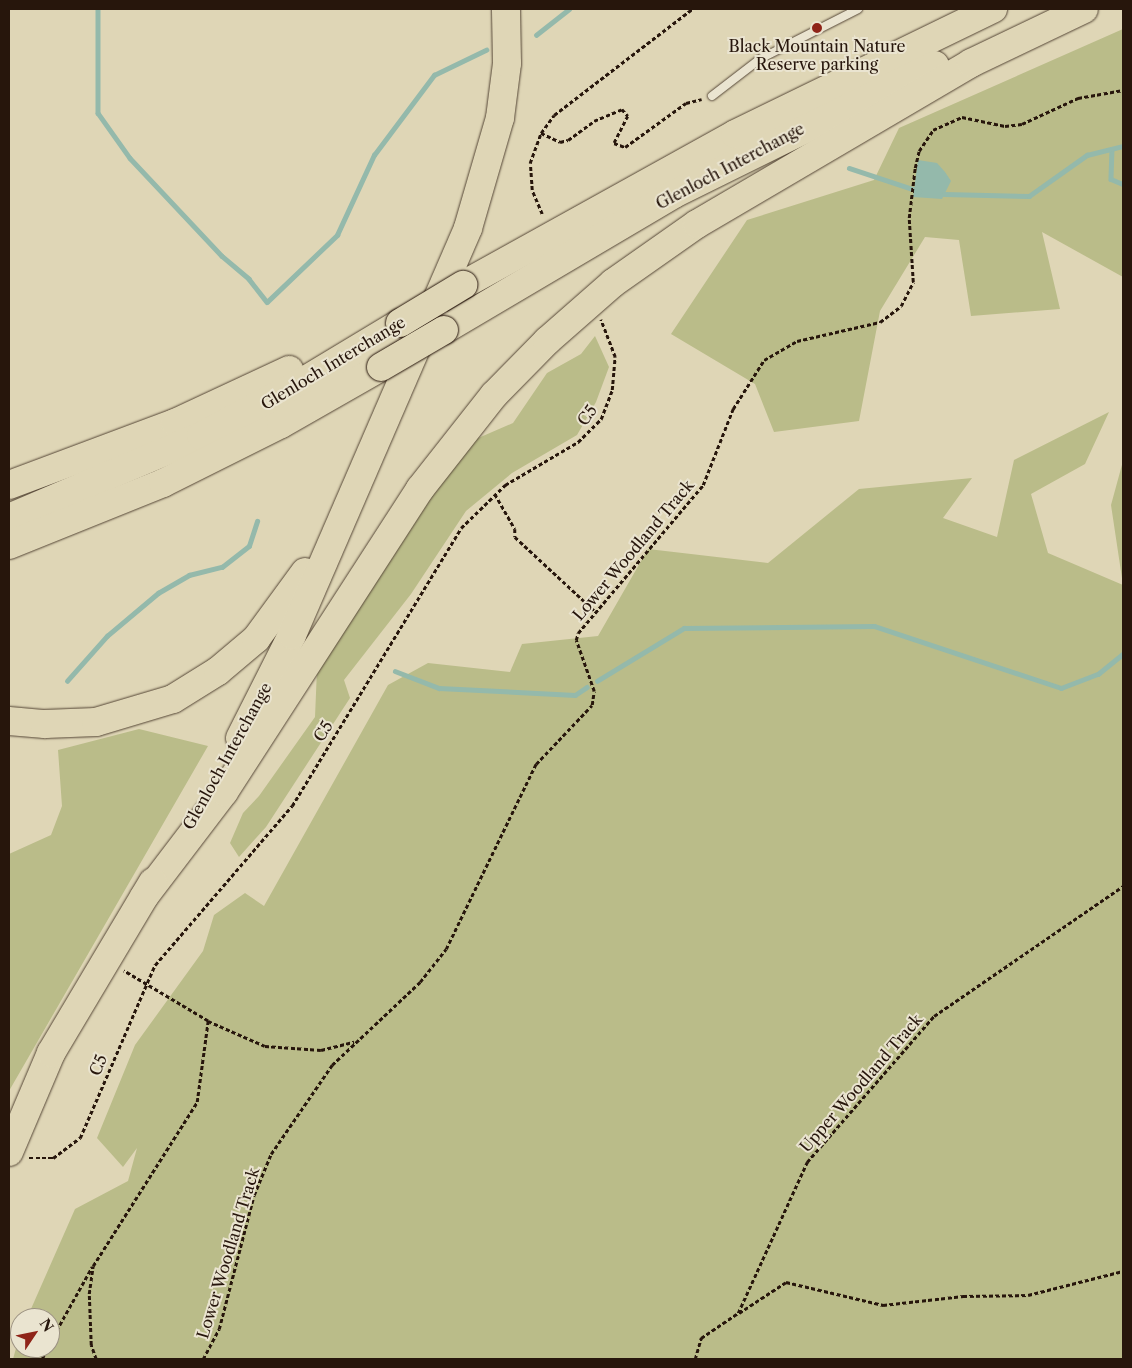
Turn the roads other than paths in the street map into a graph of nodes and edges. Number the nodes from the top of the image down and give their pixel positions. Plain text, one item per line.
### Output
1 (506, 9) edge
2 (858, 9) edge
3 (993, 9) edge
4 (1056, 9) edge
5 (1084, 9) edge
6 (712, 96) road end
7 (400, 324) junction
8 (365, 464) junction
9 (9, 485) edge
10 (9, 518) edge
11 (9, 545) edge
12 (9, 721) edge
13 (144, 897) junction
14 (19, 1155) edge

1 - 8 highway, Glenloch Interchange
2 - 6 lane
3 - 7 highway, Glenloch Interchange, bridge
4 - 11 highway, Glenloch Interchange, bridge
5 - 13 highway
7 - 9 highway
7 - 10 highway, Glenloch Interchange
8 - 12 highway
8 - 13 highway, Glenloch Interchange
13 - 14 highway, Glenloch Interchange

